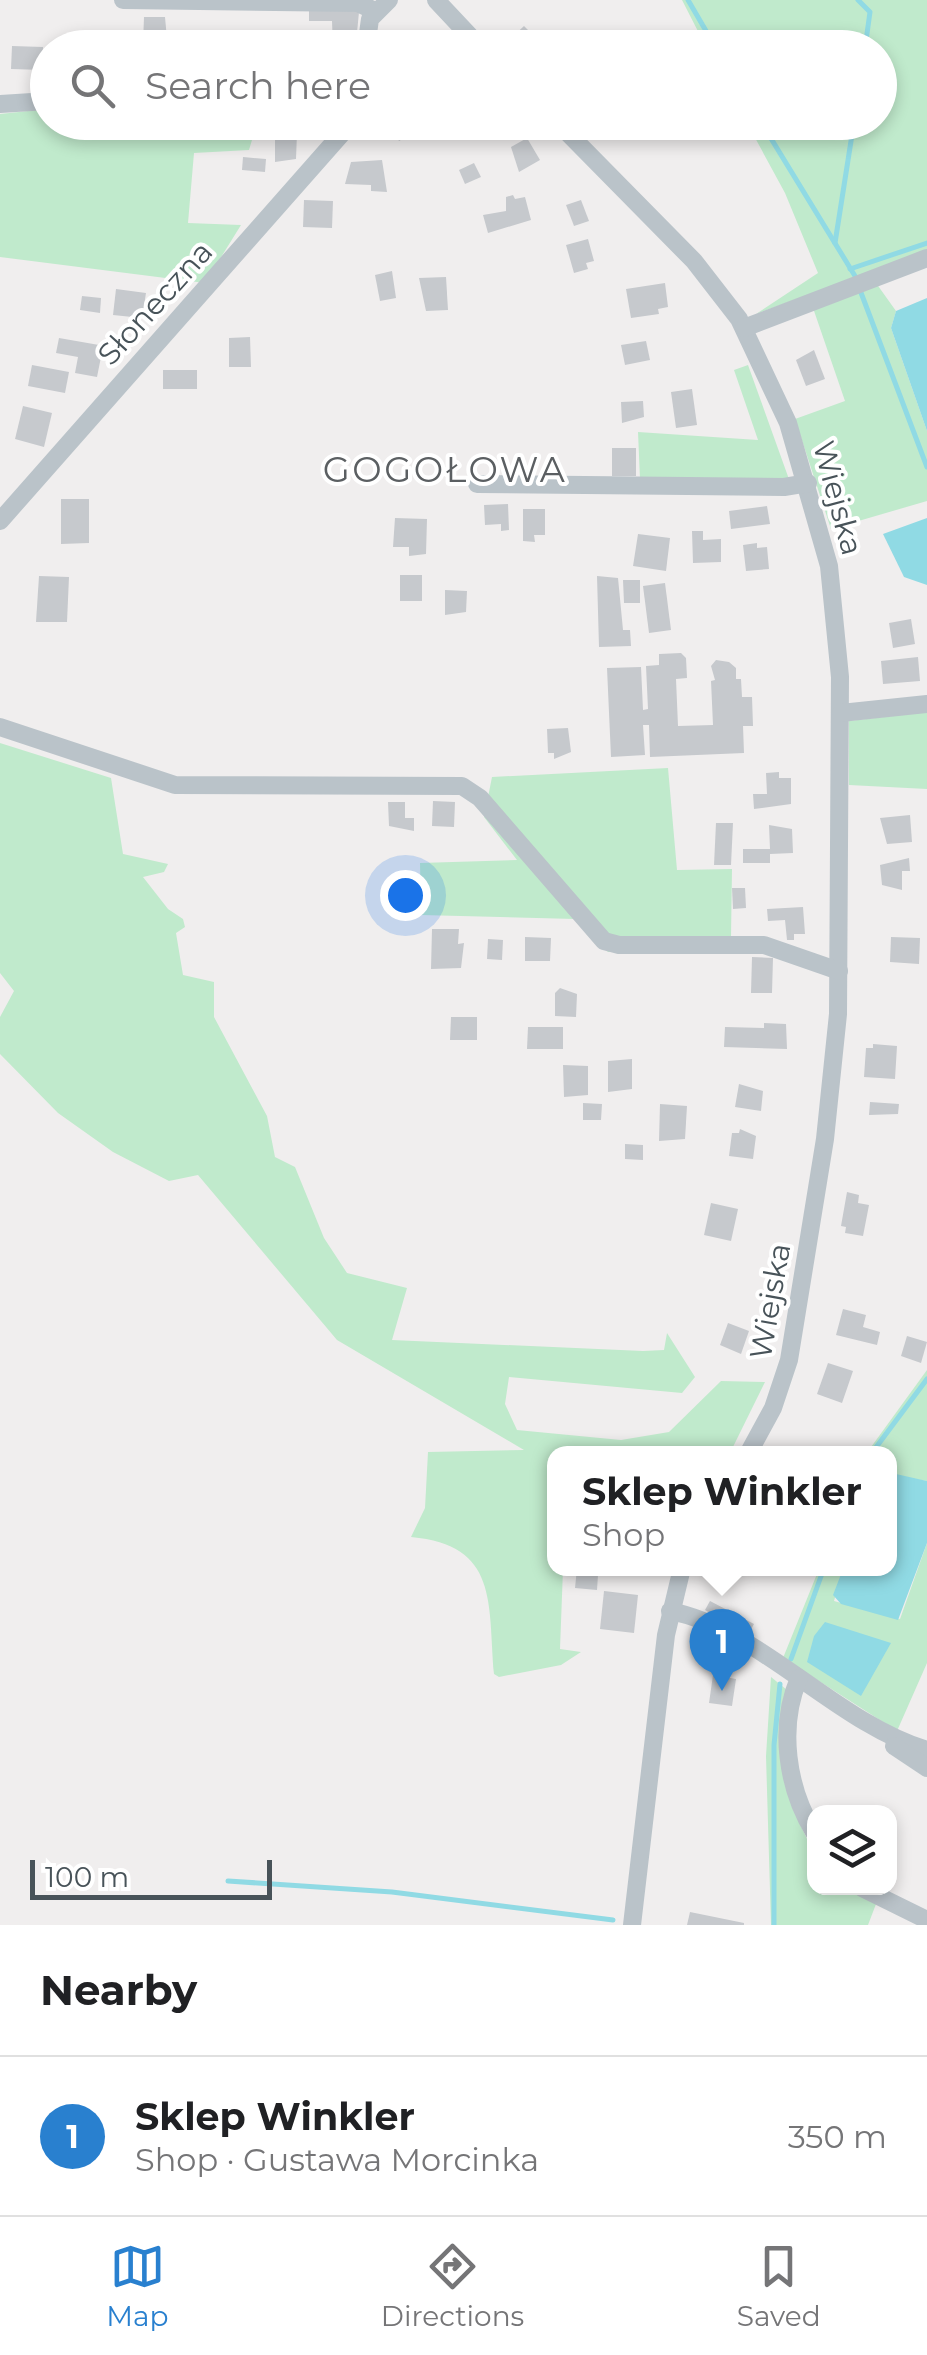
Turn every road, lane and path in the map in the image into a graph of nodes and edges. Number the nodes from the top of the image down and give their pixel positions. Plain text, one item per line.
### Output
1 (123, 0) edge
2 (436, 0) edge
3 (382, 6) edge
4 (373, 30) edge
5 (464, 30) edge
6 (30, 102) edge
7 (0, 104) edge
8 (336, 140) edge
9 (575, 140) edge
10 (927, 258) edge
11 (744, 328) junction
12 (808, 483) junction
13 (477, 484) dead end
14 (0, 520) edge
15 (927, 704) edge
16 (840, 713) junction
17 (0, 727) edge
18 (839, 972) junction
19 (752, 1446) edge
20 (680, 1576) edge
21 (670, 1611) junction
22 (799, 1678) junction
23 (876, 1729) junction
24 (927, 1750) edge
25 (927, 1768) edge
26 (807, 1817) edge
27 (876, 1895) edge
28 (927, 1920) edge
29 (632, 1925) edge

1 - 3 street
2 - 5 street
3 - 4 street
6 - 7 street
8 - 14 street, Słoneczna
9 - 11 street, Wiejska
10 - 11 street
11 - 12 street, Wiejska
12 - 13 street
12 - 16 street, Wiejska
15 - 16 street
16 - 18 street, Wiejska
17 - 18 street
18 - 19 street, Wiejska
20 - 21 street
21 - 22 street
21 - 29 street
22 - 23 street
22 - 26 street
23 - 24 street
23 - 25 street
27 - 28 street

